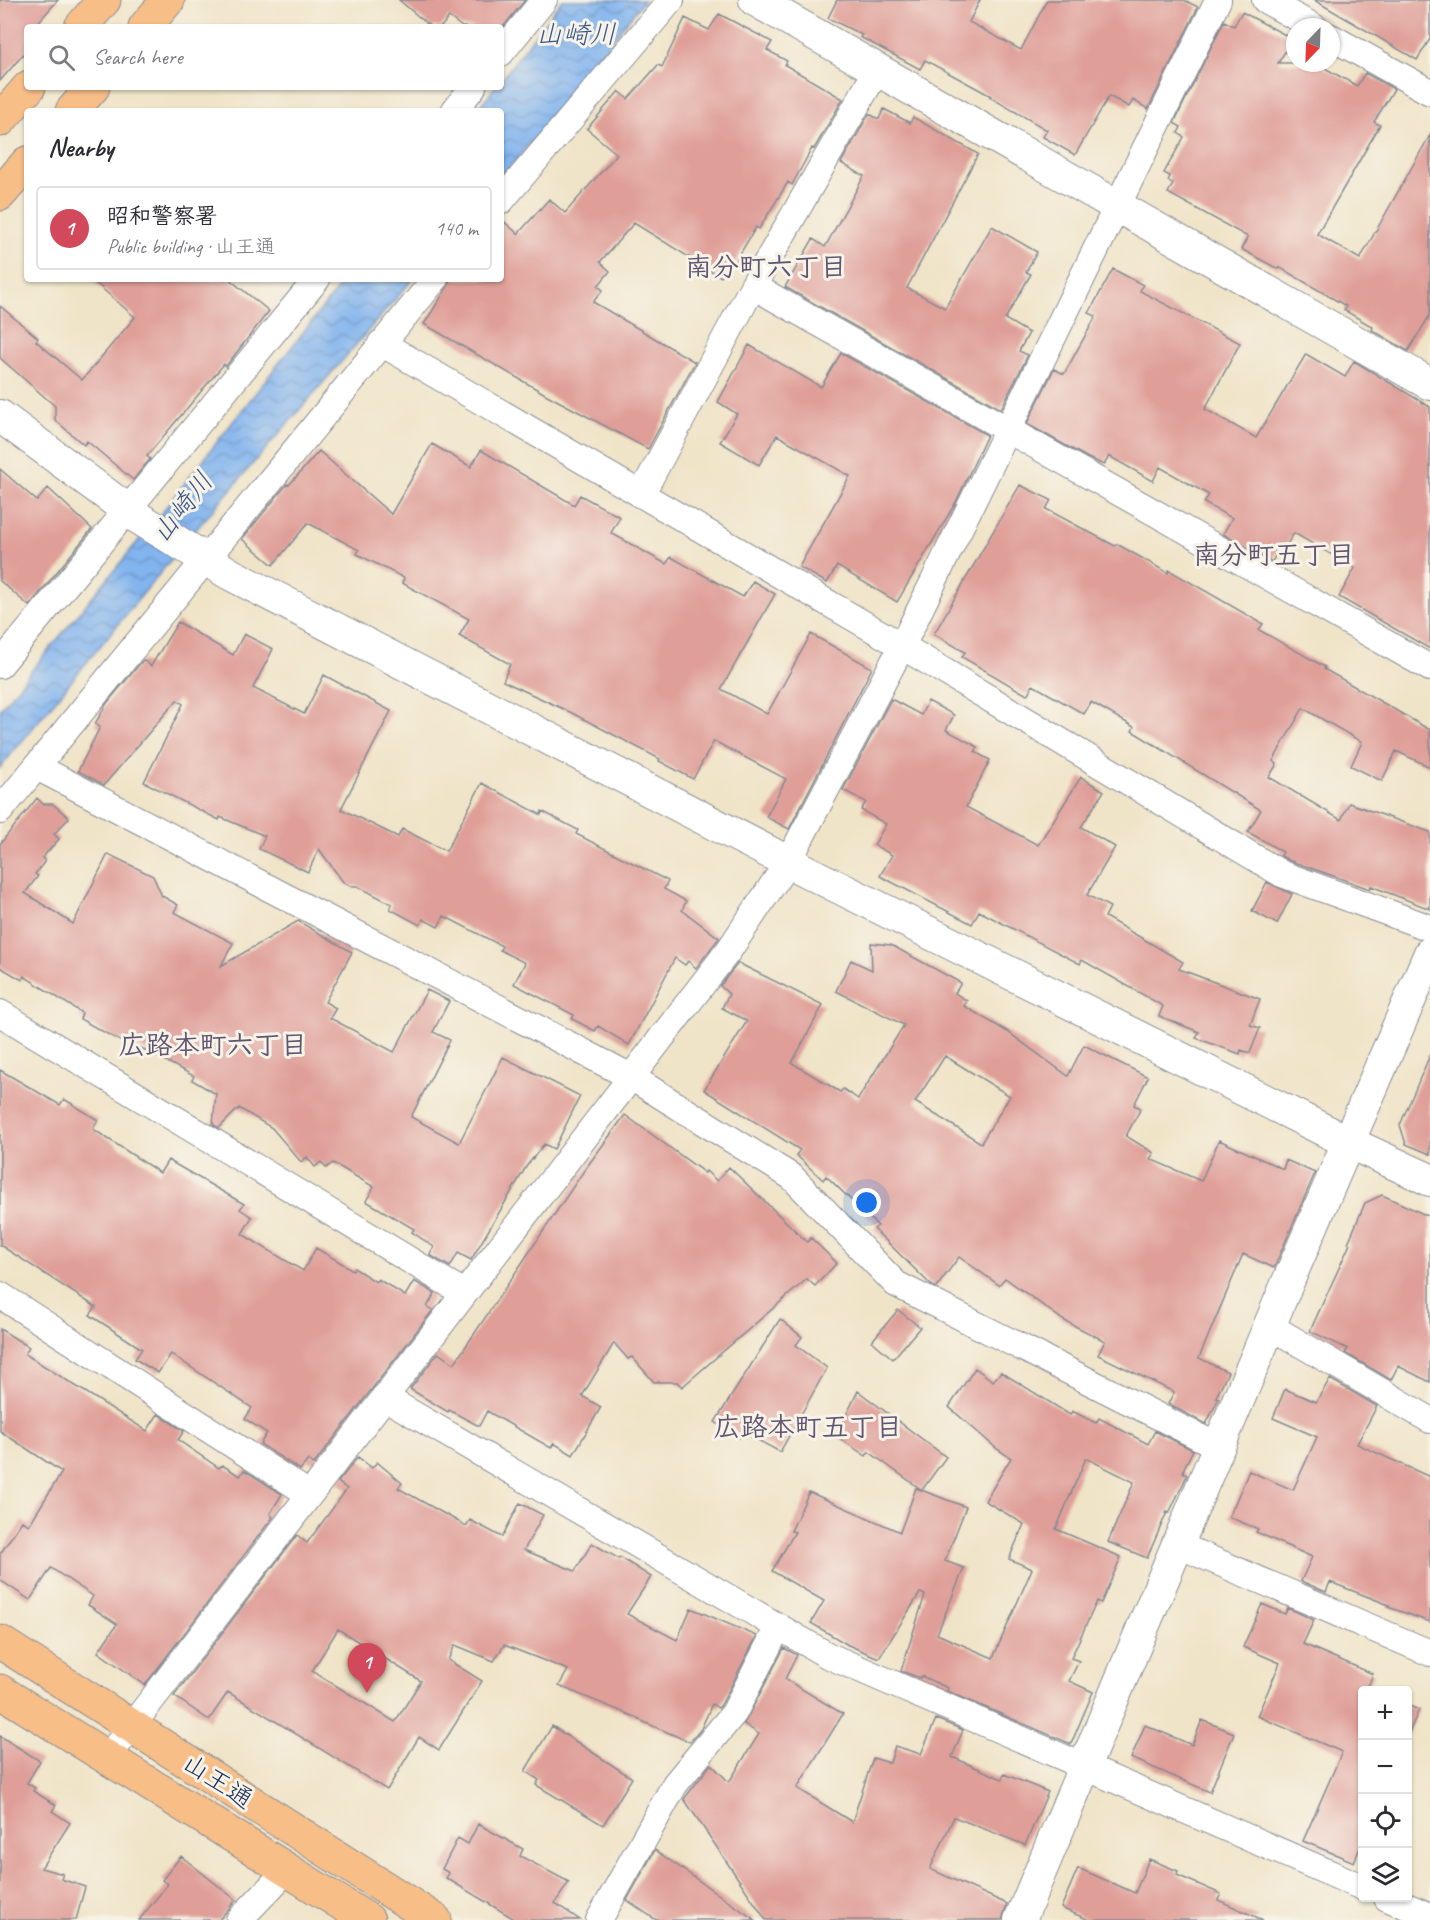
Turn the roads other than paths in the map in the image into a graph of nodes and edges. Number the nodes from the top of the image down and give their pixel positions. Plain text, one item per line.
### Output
1 (104, 0) edge
2 (168, 0) edge
3 (544, 0) edge
4 (671, 0) edge
5 (755, 0) edge
6 (1218, 0) edge
7 (1265, 0) edge
8 (1298, 18) edge
9 (84, 24) edge
10 (148, 24) edge
11 (1340, 42) edge
12 (504, 49) edge
13 (877, 70) junction
14 (25, 90) edge
15 (90, 90) edge
16 (471, 90) edge
17 (1430, 92) edge
18 (75, 108) edge
19 (456, 108) edge
20 (0, 120) edge
21 (24, 166) edge
22 (0, 194) edge
23 (504, 197) edge
24 (1117, 206) junction
25 (315, 282) edge
26 (432, 282) edge
27 (753, 286) junction
28 (381, 343) junction
29 (1430, 384) edge
30 (0, 416) edge
31 (1007, 431) junction
32 (640, 495) junction
33 (133, 513) junction
34 (206, 561) junction
35 (902, 646) junction
36 (0, 665) edge
37 (1430, 668) edge
38 (37, 767) junction
39 (0, 812) edge
40 (788, 862) junction
41 (1430, 928) edge
42 (1430, 953) edge
43 (0, 1013) edge
44 (631, 1077) junction
45 (1348, 1142) junction
46 (1430, 1180) edge
47 (464, 1293) junction
48 (0, 1295) edge
49 (1270, 1326) junction
50 (384, 1397) junction
51 (1430, 1420) edge
52 (1219, 1447) junction
53 (309, 1494) junction
54 (1178, 1545) junction
55 (778, 1627) junction
56 (0, 1642) edge
57 (1430, 1653) edge
58 (2, 1696) edge
59 (132, 1726) junction
60 (106, 1758) junction
61 (1084, 1767) junction
62 (288, 1869) junction
63 (1358, 1885) edge
64 (1397, 1902) edge
65 (1430, 1916) edge
66 (239, 1920) edge
67 (368, 1920) edge
68 (435, 1920) edge
69 (599, 1920) edge
70 (1020, 1920) edge

1 - 9 main road
2 - 10 main road
3 - 12 street
4 - 23 street
5 - 13 street
6 - 24 street
7 - 8 street
11 - 17 street
13 - 24 street
13 - 27 street
14 - 20 main road
15 - 18 main road
16 - 19 street
21 - 22 main road
24 - 29 street
24 - 31 street
25 - 33 street
26 - 28 street
27 - 31 street
27 - 32 street
28 - 32 street
28 - 34 street
30 - 33 street
31 - 35 street
31 - 37 street
32 - 35 street
33 - 34 street
33 - 36 street
34 - 38 street
34 - 40 street
35 - 40 street
35 - 41 street
38 - 39 street
38 - 44 street
40 - 44 street
40 - 45 street
42 - 45 street
43 - 47 street
44 - 47 street
44 - 52 street
45 - 46 street
45 - 49 street
47 - 50 street
48 - 53 street
49 - 51 street
49 - 52 street
50 - 53 street
50 - 55 street
52 - 54 street
53 - 59 street
54 - 57 street
54 - 61 street
55 - 61 street
55 - 69 street
56 - 59 main road, 山王通
58 - 60 main road, 山王通
59 - 60 street
59 - 68 main road, 山王通
60 - 62 main road, 山王通
61 - 63 street
61 - 70 street
62 - 66 street
62 - 67 main road, 山王通
64 - 65 street

